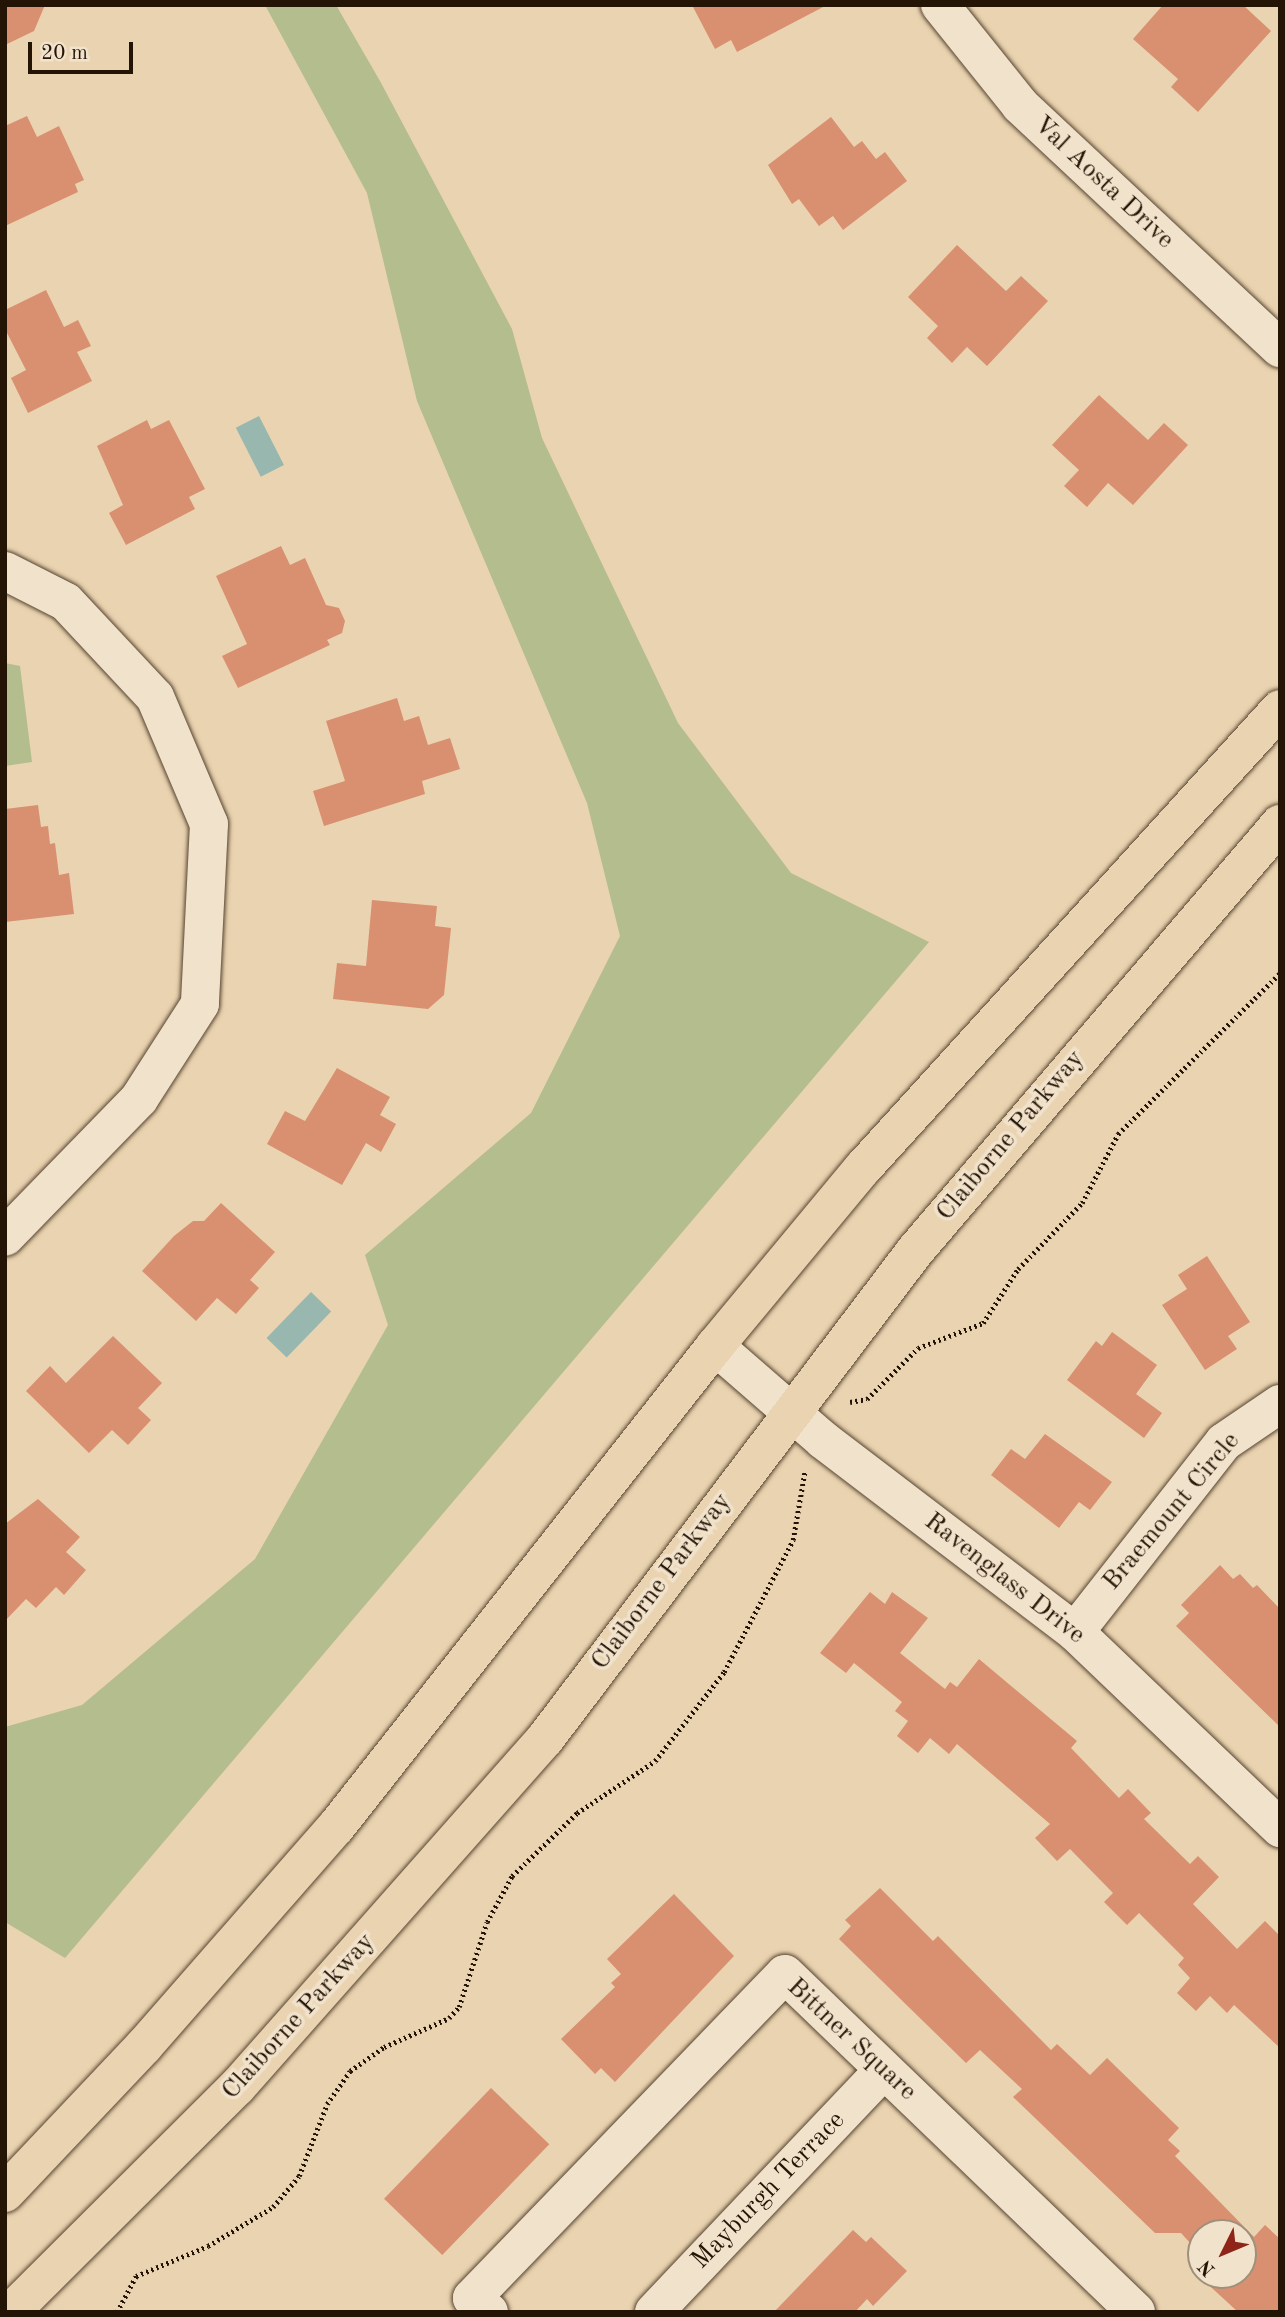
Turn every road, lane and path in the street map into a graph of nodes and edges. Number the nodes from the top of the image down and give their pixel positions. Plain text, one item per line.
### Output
1 (940, 5) edge
2 (1280, 348) edge
3 (5, 571) edge
4 (1280, 709) edge
5 (1280, 824) edge
6 (1280, 973) edge
7 (5, 1237) edge
8 (715, 1346) junction
9 (1280, 1404) edge
10 (790, 1409) junction
11 (823, 1440) junction
12 (1075, 1632) junction
13 (1280, 1828) edge
14 (884, 2070) junction
15 (5, 2193) edge
16 (11, 2312) edge
17 (117, 2312) edge
18 (489, 2312) edge
19 (654, 2312) edge
20 (1136, 2312) edge

1 - 2 street, Val Aosta Drive
3 - 7 street
4 - 8 main road
5 - 10 main road, Claiborne Parkway
6 - 11 path
8 - 10 street, Ravenglass Drive
8 - 15 main road
9 - 12 street, Braemount Circle
10 - 11 street, Ravenglass Drive
10 - 16 main road, Claiborne Parkway
11 - 12 street, Ravenglass Drive
11 - 17 path
12 - 13 street, Ravenglass Drive
14 - 18 street, Bittner Square
14 - 19 street, Mayburgh Terrace
14 - 20 street, Bittner Square

